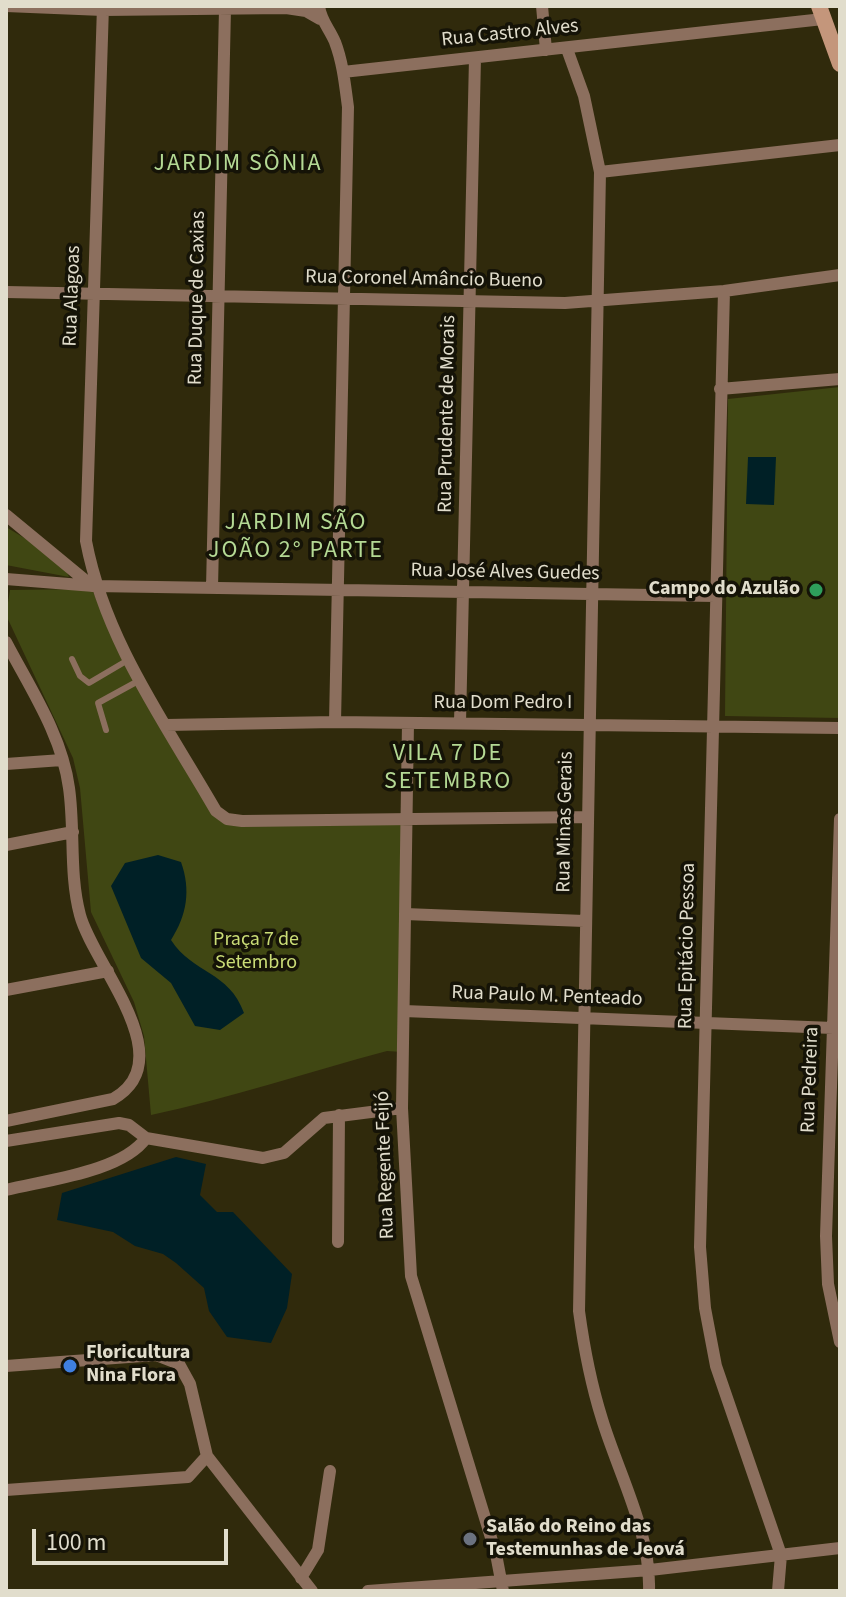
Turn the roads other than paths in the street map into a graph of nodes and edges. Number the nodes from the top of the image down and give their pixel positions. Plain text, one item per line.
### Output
1 (6, 6) edge
2 (542, 6) edge
3 (103, 8) edge
4 (225, 9) junction
5 (320, 12) edge
6 (821, 13) edge
7 (567, 49) junction
8 (546, 50) junction
9 (475, 58) junction
10 (840, 64) edge
11 (343, 72) junction
12 (840, 145) edge
13 (600, 172) junction
14 (840, 275) edge
15 (724, 291) junction
16 (6, 292) edge
17 (93, 293) junction
18 (218, 296) junction
19 (344, 298) junction
20 (596, 300) junction
21 (471, 301) junction
22 (840, 379) edge
23 (720, 389) junction
24 (6, 515) edge
25 (6, 579) edge
26 (93, 586) junction
27 (212, 588) junction
28 (338, 590) junction
29 (464, 592) junction
30 (590, 594) junction
31 (715, 596) junction
32 (6, 642) edge
33 (72, 659) dead end
34 (128, 660) junction
35 (140, 680) junction
36 (335, 722) junction
37 (408, 723) junction
38 (460, 723) junction
39 (587, 724) junction
40 (166, 725) junction
41 (713, 725) junction
42 (840, 728) edge
43 (106, 730) dead end
44 (62, 760) junction
45 (6, 764) edge
46 (586, 817) junction
47 (407, 819) junction
48 (840, 819) edge
49 (73, 832) junction
50 (6, 845) edge
51 (405, 914) junction
52 (584, 921) junction
53 (838, 928) edge
54 (108, 971) junction
55 (6, 990) edge
56 (404, 1011) junction
57 (582, 1018) junction
58 (706, 1023) junction
59 (833, 1028) junction
60 (402, 1108) junction
61 (339, 1115) junction
62 (6, 1121) edge
63 (146, 1138) junction
64 (6, 1141) edge
65 (6, 1190) edge
66 (338, 1242) dead end
67 (840, 1342) edge
68 (6, 1366) edge
69 (207, 1456) junction
70 (330, 1471) dead end
71 (6, 1490) edge
72 (840, 1548) edge
73 (781, 1555) junction
74 (650, 1570) junction
75 (301, 1578) junction
76 (503, 1586) edge
77 (312, 1591) edge
78 (368, 1591) edge
79 (374, 1591) edge
80 (649, 1591) edge
81 (778, 1591) edge

1 - 3 street
2 - 8 street
3 - 4 street
3 - 17 street, Rua Alagoas
4 - 5 street
4 - 18 street, Rua Duque de Caxias
5 - 11 street
6 - 7 street, Rua Castro Alves
6 - 10 street
7 - 8 street, Rua Castro Alves
7 - 13 street, Rua Minas Gerais
8 - 9 street, Rua Castro Alves
9 - 11 street, Rua Castro Alves
9 - 21 street, Rua Prudente de Morais
11 - 19 street
12 - 13 street
13 - 20 street, Rua Minas Gerais
14 - 15 street, Rua Coronel Amâncio Bueno
15 - 20 street, Rua Coronel Amâncio Bueno
15 - 23 street, Rua Epitácio Pessoa
16 - 17 street, Rua Coronel Amâncio Bueno
17 - 18 street, Rua Coronel Amâncio Bueno
17 - 26 street, Rua Alagoas
18 - 19 street, Rua Coronel Amâncio Bueno
18 - 27 street, Rua Duque de Caxias
19 - 21 street, Rua Coronel Amâncio Bueno
19 - 28 street
20 - 21 street, Rua Coronel Amâncio Bueno
20 - 30 street, Rua Minas Gerais
21 - 29 street, Rua Prudente de Morais
22 - 23 street
23 - 31 street, Rua Epitácio Pessoa
24 - 26 street
25 - 26 street, Rua José Alves Guedes
26 - 27 street, Rua José Alves Guedes
26 - 34 street, Rua Alagoas
27 - 28 street, Rua José Alves Guedes
28 - 29 street, Rua José Alves Guedes
28 - 36 street
29 - 30 street, Rua José Alves Guedes
29 - 38 street, Rua Prudente de Morais
30 - 31 street, Rua José Alves Guedes
30 - 39 street, Rua Minas Gerais
31 - 41 street, Rua Epitácio Pessoa
32 - 44 street
33 - 34 lane
34 - 35 street, Rua Alagoas
35 - 40 street, Rua Alagoas
35 - 43 lane
36 - 37 street, Rua Dom Pedro I
36 - 40 street, Rua Dom Pedro I
37 - 38 street, Rua Dom Pedro I
37 - 47 street, Rua Regente Feijó
38 - 39 street, Rua Dom Pedro I
39 - 41 street, Rua Dom Pedro I
39 - 46 street, Rua Minas Gerais
40 - 47 street, Rua Alagoas
41 - 42 street, Rua Dom Pedro I
41 - 58 street, Rua Epitácio Pessoa
44 - 45 street
44 - 49 street
46 - 47 street
46 - 52 street, Rua Minas Gerais
47 - 51 street, Rua Regente Feijó
48 - 53 street, Rua Pedreira
49 - 50 street
49 - 54 street
51 - 52 street
51 - 56 street, Rua Regente Feijó
52 - 57 street, Rua Minas Gerais
53 - 59 street, Rua Pedreira
54 - 55 street
54 - 62 street
56 - 57 street, Rua Paulo M. Penteado
56 - 60 street, Rua Regente Feijó
57 - 58 street, Rua Paulo M. Penteado
57 - 74 street, Rua Minas Gerais
58 - 59 street, Rua Paulo M. Penteado
58 - 73 street, Rua Epitácio Pessoa
59 - 67 street, Rua Pedreira
60 - 61 street
60 - 76 street, Rua Regente Feijó
61 - 63 street
61 - 66 street
63 - 64 street
63 - 65 street
68 - 69 street
69 - 71 street
69 - 75 street
70 - 75 street
72 - 73 street
73 - 74 street
73 - 81 street, Rua Epitácio Pessoa
74 - 76 street
74 - 80 street, Rua Minas Gerais
75 - 77 street
76 - 79 street
78 - 79 street

